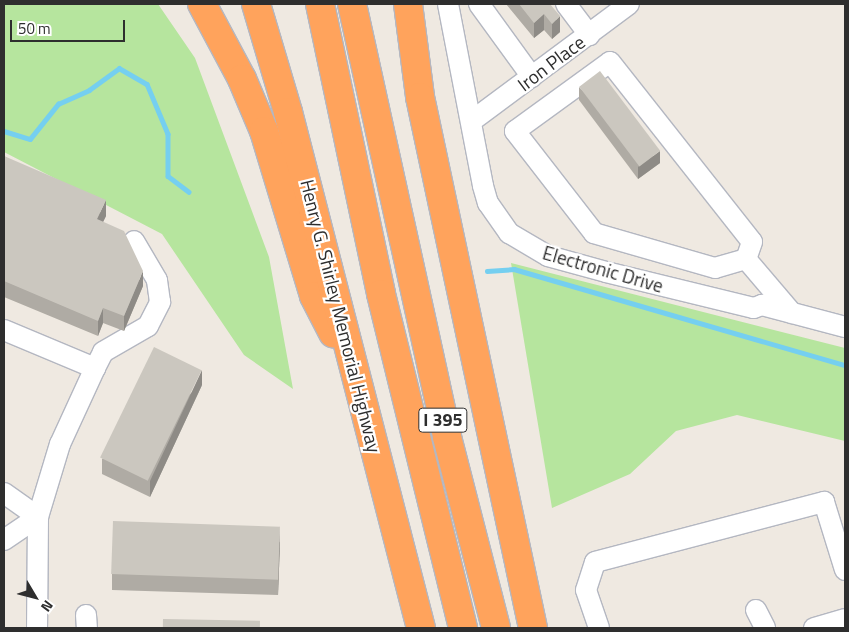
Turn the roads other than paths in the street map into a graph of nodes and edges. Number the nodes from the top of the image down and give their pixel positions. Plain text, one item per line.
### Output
1 (202, 4) edge
2 (210, 4) edge
3 (256, 4) edge
4 (320, 4) edge
5 (352, 4) edge
6 (390, 4) edge
7 (408, 4) edge
8 (448, 4) edge
9 (479, 4) edge
10 (628, 4) edge
11 (569, 5) edge
12 (589, 35) junction
13 (230, 55) junction
14 (532, 78) junction
15 (420, 97) junction
16 (473, 120) junction
17 (134, 241) dead end
18 (746, 259) junction
19 (792, 312) junction
20 (845, 327) edge
21 (4, 330) edge
22 (95, 368) junction
23 (356, 378) junction
24 (4, 493) edge
25 (38, 517) junction
26 (4, 540) edge
27 (845, 570) edge
28 (756, 610) dead end
29 (845, 619) edge
30 (37, 628) edge
31 (421, 628) edge
32 (463, 628) edge
33 (496, 628) edge
34 (533, 628) edge
35 (599, 628) edge
36 (765, 628) edge
37 (814, 628) edge

1 - 13 highway
2 - 13 highway
3 - 23 highway, Henry G. Shirley Memorial Highway
4 - 32 highway
5 - 33 highway, I 395
6 - 15 highway
7 - 15 highway
8 - 16 street, Electronic Drive
9 - 14 street
10 - 12 street, Iron Place
11 - 12 street
12 - 14 street, Iron Place
13 - 23 highway
14 - 16 street, Iron Place
15 - 34 highway
16 - 19 street, Electronic Drive
17 - 22 street
18 - 18 street
18 - 19 street
19 - 20 street, Electronic Drive
21 - 22 street
22 - 25 street
23 - 31 highway, Henry G. Shirley Memorial Highway
24 - 25 street
25 - 26 street
25 - 30 street
27 - 35 street
28 - 36 street
29 - 37 street

